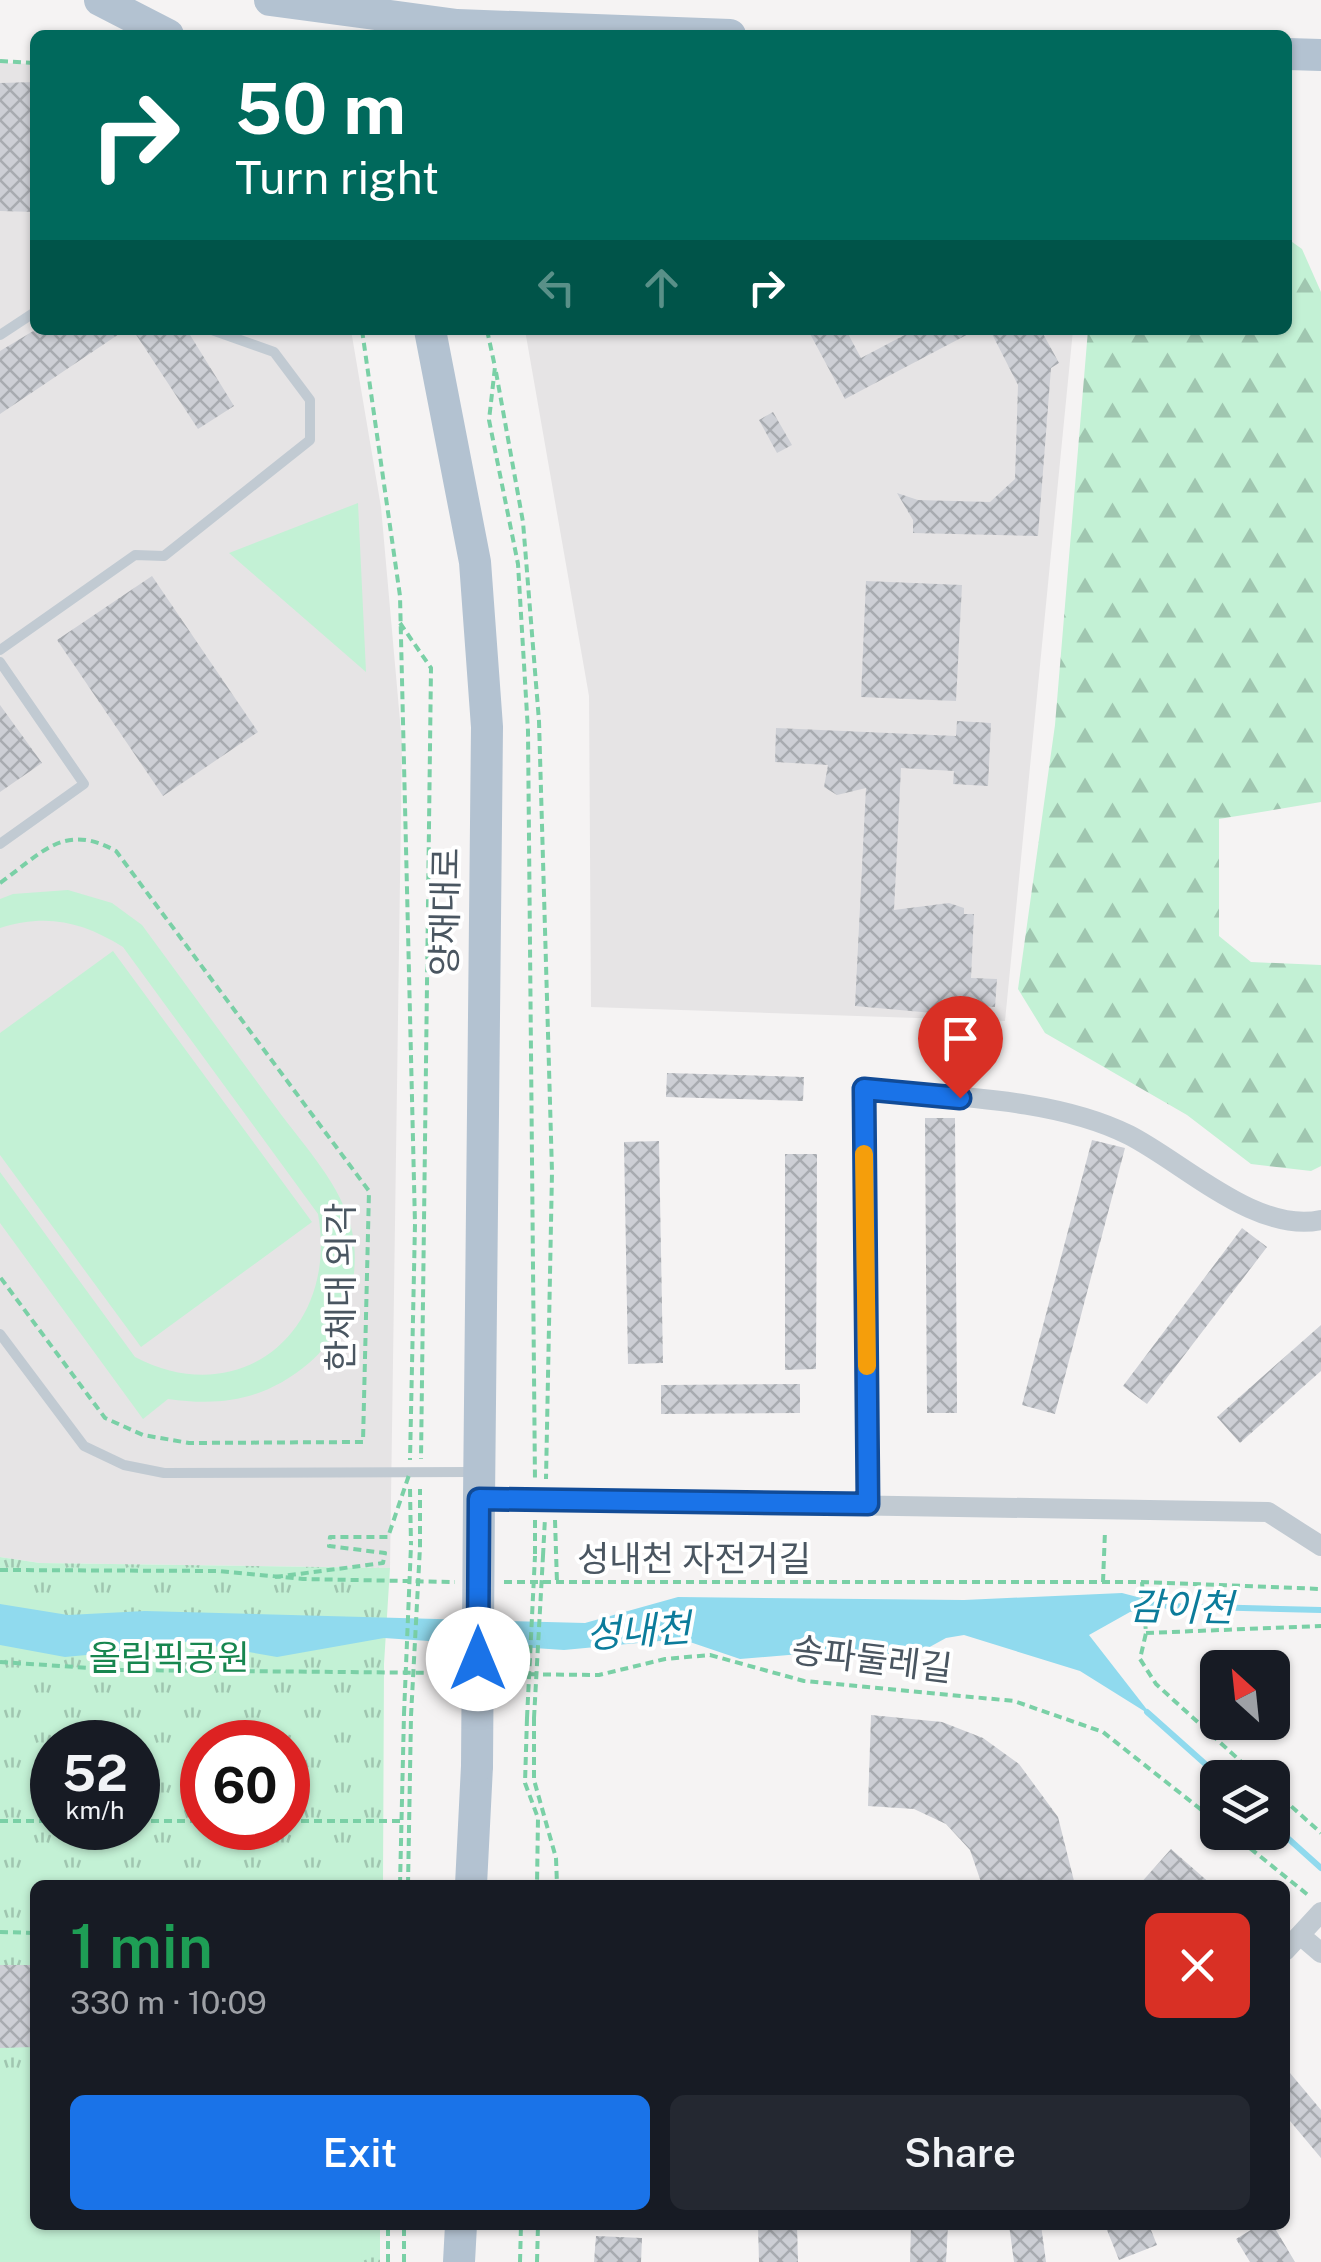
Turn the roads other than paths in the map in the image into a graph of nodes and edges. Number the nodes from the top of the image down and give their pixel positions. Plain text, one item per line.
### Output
1 (100, 0) edge
2 (270, 0) edge
3 (369, 16) edge
4 (158, 30) edge
5 (567, 30) edge
6 (1292, 54) edge
7 (1321, 55) edge
8 (30, 315) edge
9 (226, 335) edge
10 (431, 335) edge
11 (0, 336) edge
12 (0, 650) edge
13 (0, 662) edge
14 (0, 844) edge
15 (1321, 1220) edge
16 (0, 1334) edge
17 (479, 1485) junction
18 (868, 1504) junction
19 (1321, 1546) edge
20 (471, 1880) edge
21 (1316, 1905) edge
22 (1292, 1943) edge
23 (1321, 1952) edge
24 (460, 2230) edge
25 (459, 2262) edge

1 - 4 main road
2 - 3 main road
3 - 5 main road
6 - 7 main road
8 - 11 lane
9 - 12 lane
10 - 17 main road, 양재대로
13 - 14 lane
15 - 18 street
16 - 17 lane
17 - 18 street
17 - 20 main road, 양재대로, bridge
18 - 19 street
21 - 22 street
22 - 23 street
24 - 25 main road

